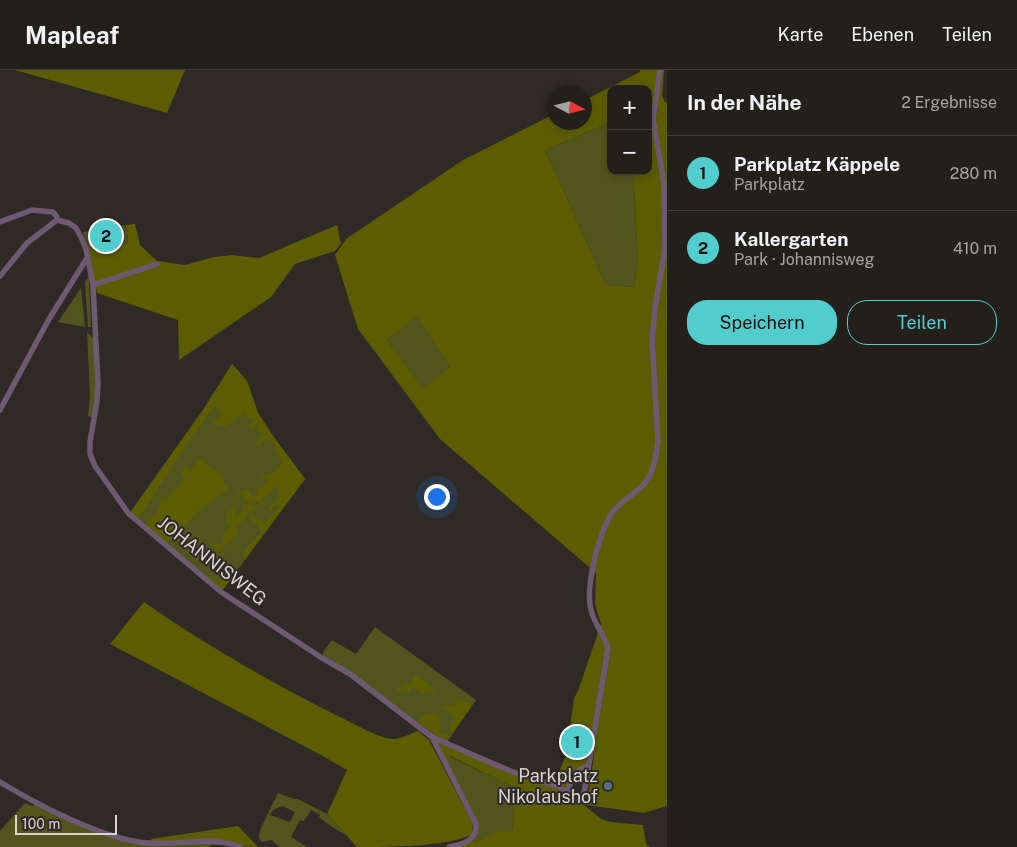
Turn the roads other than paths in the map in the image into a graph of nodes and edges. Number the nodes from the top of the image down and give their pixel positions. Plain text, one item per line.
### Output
1 (660, 70) edge
2 (57, 220) junction
3 (0, 222) edge
4 (87, 258) junction
5 (157, 264) dead end
6 (0, 276) edge
7 (92, 285) junction
8 (0, 410) edge
9 (432, 737) junction
10 (588, 765) junction
11 (0, 782) edge
12 (568, 792) junction
13 (240, 847) edge
14 (449, 847) edge

1 - 10 street
2 - 3 street, JOHANNISWEG
2 - 4 street, JOHANNISWEG
2 - 6 street
4 - 7 street, JOHANNISWEG
4 - 8 street
5 - 7 street
7 - 9 street, JOHANNISWEG
9 - 12 street, JOHANNISWEG
9 - 14 street
10 - 12 street
10 - 12 street, JOHANNISWEG
11 - 13 street

